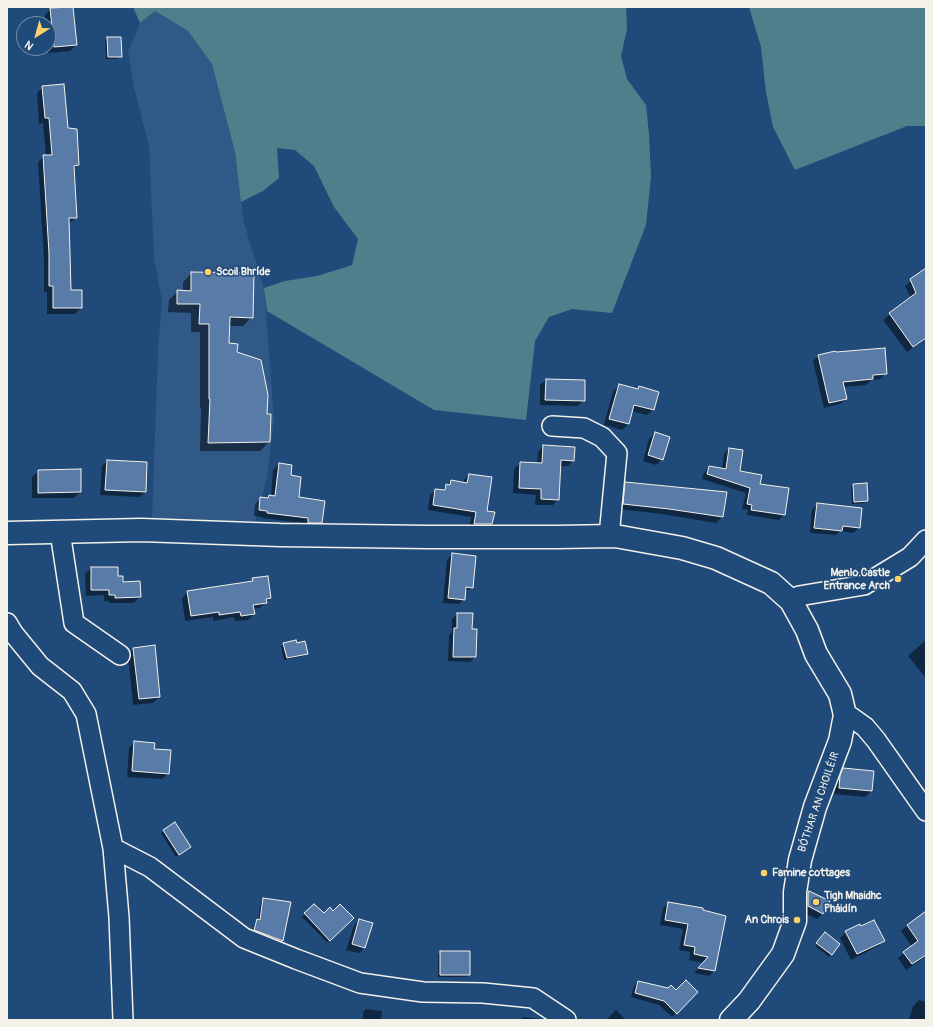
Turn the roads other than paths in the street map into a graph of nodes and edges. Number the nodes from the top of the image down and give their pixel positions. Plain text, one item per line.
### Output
1 (552, 426) dead end
2 (60, 532) junction
3 (7, 533) edge
4 (609, 536) junction
5 (926, 540) edge
6 (791, 601) junction
7 (7, 623) edge
8 (120, 655) dead end
9 (846, 715) junction
10 (926, 811) edge
11 (113, 848) junction
12 (734, 1019) edge
13 (123, 1020) edge
14 (566, 1020) edge

1 - 4 street
2 - 3 street, BÓTHAR AN CHOILÉIR
2 - 4 street, BÓTHAR AN CHOILÉIR
2 - 8 street
4 - 6 street, BÓTHAR AN CHOILÉIR
5 - 6 street
6 - 9 street, BÓTHAR AN CHOILÉIR
7 - 11 street
9 - 10 street
9 - 12 street, BÓTHAR AN CHOILÉIR
11 - 13 street
11 - 14 street

